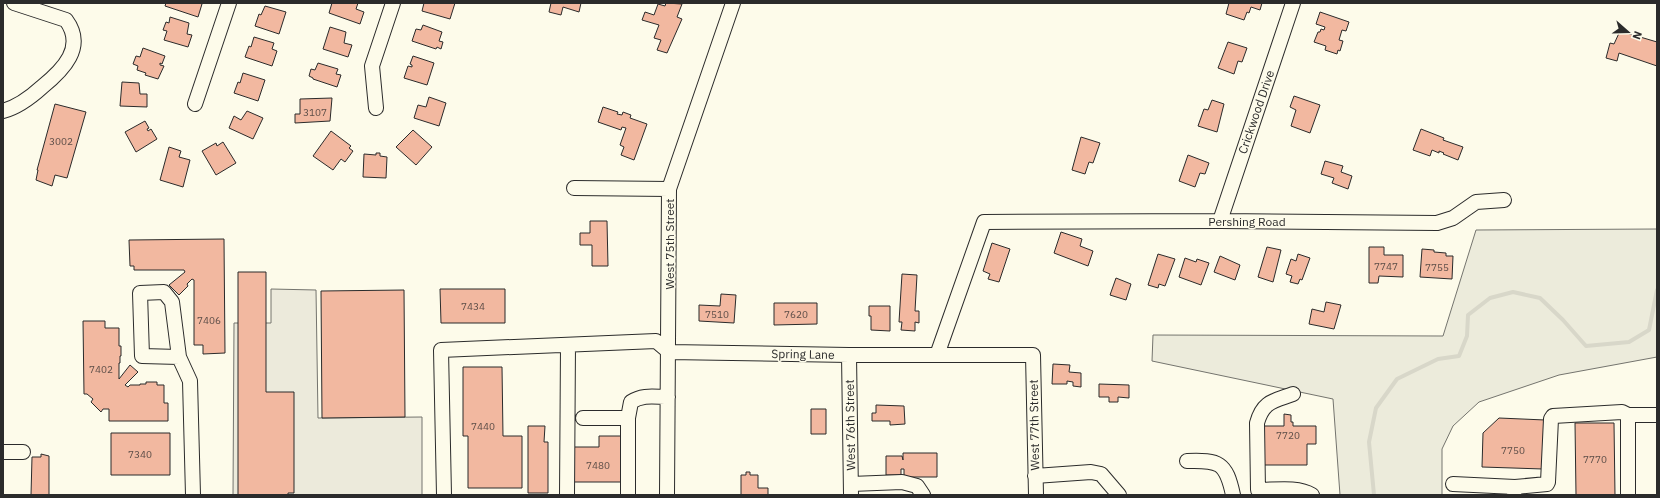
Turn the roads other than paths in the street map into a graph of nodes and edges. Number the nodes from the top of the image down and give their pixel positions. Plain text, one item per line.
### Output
1 (14, 3) edge
2 (229, 3) edge
3 (393, 3) edge
4 (733, 3) edge
5 (1293, 3) edge
6 (196, 104) dead end
7 (376, 108) dead end
8 (3, 111) edge
9 (574, 188) dead end
10 (669, 189) junction
11 (1504, 200) dead end
12 (1220, 221) junction
13 (572, 345) junction
14 (669, 352) junction
15 (849, 355) junction
16 (937, 355) junction
17 (1033, 355) joint
18 (179, 358) junction
19 (1293, 394) dead end
20 (668, 397) junction
21 (1628, 415) junction
22 (1657, 416) edge
23 (583, 418) dead end
24 (628, 418) junction
25 (3, 452) edge
26 (23, 452) dead end
27 (1187, 460) dead end
28 (1035, 476) junction
29 (1453, 484) dead end
30 (851, 489) edge
31 (1514, 491) edge
32 (1258, 493) edge
33 (193, 495) edge
34 (444, 495) edge
35 (568, 495) edge
36 (628, 495) edge
37 (667, 495) edge
38 (923, 495) edge
39 (1036, 495) edge
40 (1119, 495) edge
41 (1233, 495) edge
42 (1312, 495) edge
43 (1628, 495) edge

1 - 8 street
2 - 6 street
3 - 7 street
4 - 10 street, West 75th Street
5 - 12 street, Crickwood Drive
9 - 10 street
10 - 14 street, West 75th Street
11 - 12 street, Pershing Road
12 - 16 street, Pershing Road
13 - 14 street
13 - 34 street
13 - 35 street
14 - 15 street, Spring Lane
14 - 20 street, West 75th Street
15 - 16 street, Spring Lane
15 - 30 street, West 76th Street
16 - 17 street, Spring Lane
17 - 28 street, West 77th Street
18 - 18 street
18 - 33 street
19 - 32 street
20 - 24 street
20 - 37 street, West 75th Street
21 - 22 street
21 - 31 street
21 - 43 street
23 - 24 street
24 - 36 street
25 - 26 street
27 - 41 street
28 - 39 street, West 77th Street
28 - 40 street
29 - 31 street
30 - 38 street
32 - 42 street

